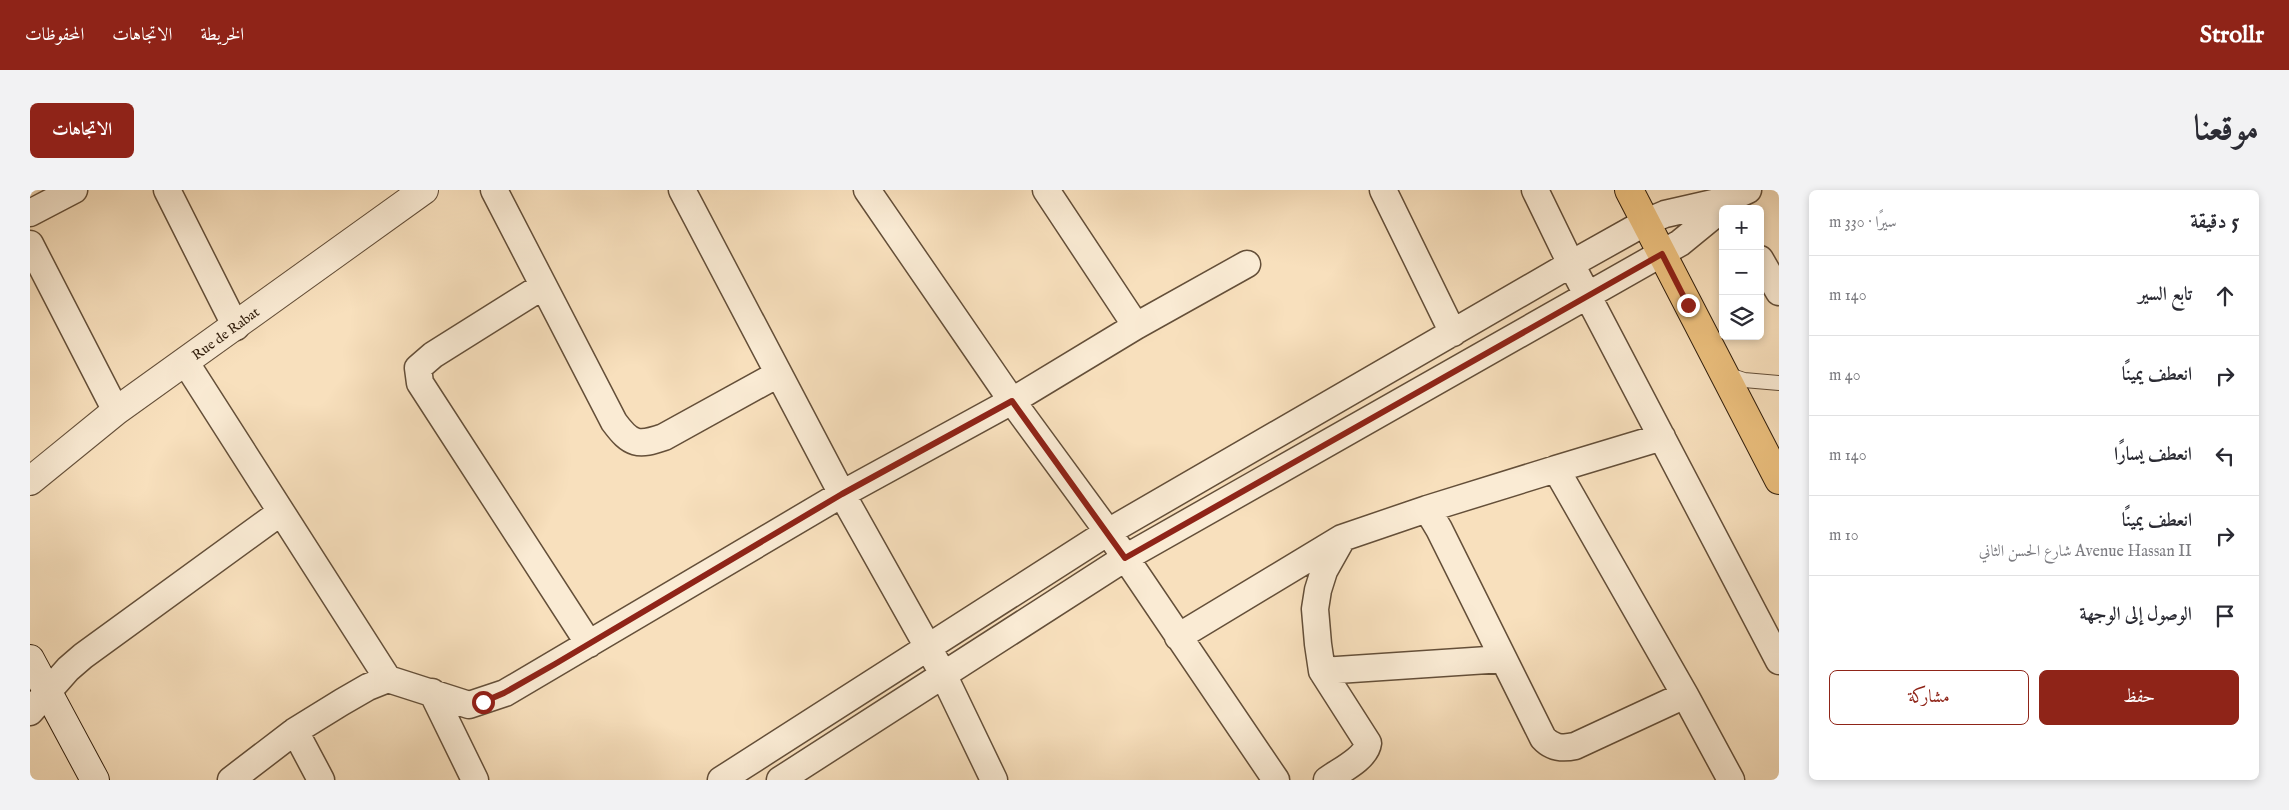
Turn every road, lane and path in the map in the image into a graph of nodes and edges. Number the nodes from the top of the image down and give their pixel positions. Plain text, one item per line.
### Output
1 (74, 190) edge
2 (167, 190) edge
3 (424, 190) edge
4 (494, 190) edge
5 (682, 190) edge
6 (867, 190) edge
7 (1046, 190) edge
8 (1382, 190) edge
9 (1535, 190) edge
10 (1629, 190) edge
11 (1732, 197) edge
12 (30, 213) edge
13 (1646, 222) junction
14 (30, 244) edge
15 (1662, 254) junction
16 (1247, 264) dead end
17 (1571, 264) junction
18 (1764, 266) edge
19 (543, 286) junction
20 (1779, 292) edge
21 (1588, 294) junction
22 (1136, 326) junction
23 (236, 327) junction
24 (1453, 333) junction
25 (186, 364) junction
26 (1724, 373) junction
27 (778, 374) junction
28 (1779, 384) edge
29 (1012, 401) junction
30 (116, 411) junction
31 (1662, 437) junction
32 (1556, 470) junction
33 (1779, 480) edge
34 (30, 481) edge
35 (842, 494) junction
36 (1427, 509) junction
37 (281, 512) junction
38 (1108, 532) junction
39 (1342, 538) junction
40 (1125, 558) junction
41 (1178, 637) junction
42 (588, 644) junction
43 (927, 647) junction
44 (30, 659) edge
45 (1503, 659) junction
46 (1779, 661) edge
47 (1322, 671) junction
48 (943, 674) junction
49 (388, 679) junction
50 (48, 690) junction
51 (432, 692) junction
52 (1685, 695) junction
53 (30, 712) edge
54 (295, 731) junction
55 (95, 780) edge
56 (231, 780) edge
57 (321, 780) edge
58 (475, 780) edge
59 (721, 780) edge
60 (780, 780) edge
61 (994, 780) edge
62 (1276, 780) edge
63 (1327, 780) edge
64 (1731, 780) edge

1 - 12 street
2 - 23 street
3 - 23 street, Rue de Rabat
4 - 19 street
5 - 27 street
6 - 29 street
7 - 22 street
8 - 24 street
9 - 17 street
10 - 13 main road
11 - 13 street
11 - 15 street
13 - 15 main road
13 - 17 street
14 - 30 street
15 - 21 street
15 - 26 main road
16 - 22 street
17 - 21 street
17 - 24 street
18 - 20 street
19 - 27 street
19 - 42 street
21 - 31 street
21 - 40 street
22 - 29 street
23 - 25 street, Rue de Rabat
24 - 38 street
25 - 30 street, Rue de Rabat
25 - 37 street
26 - 28 lane
26 - 33 main road
27 - 35 street
29 - 35 street
29 - 38 street
30 - 34 street, Rue de Rabat
31 - 32 street
31 - 46 street
32 - 36 street
32 - 52 street
35 - 42 street
35 - 43 street
36 - 39 street
36 - 45 street
37 - 49 street
37 - 50 street
38 - 40 street
38 - 43 street
39 - 41 street
39 - 47 street
40 - 41 street
40 - 48 street
41 - 62 street
42 - 51 street
43 - 48 street
43 - 59 street
44 - 50 street
45 - 47 street
45 - 52 street
47 - 63 street
48 - 60 street
48 - 61 street
49 - 51 street
49 - 54 street
50 - 53 street
50 - 55 street
51 - 58 street
52 - 64 street
54 - 56 street
54 - 57 street

